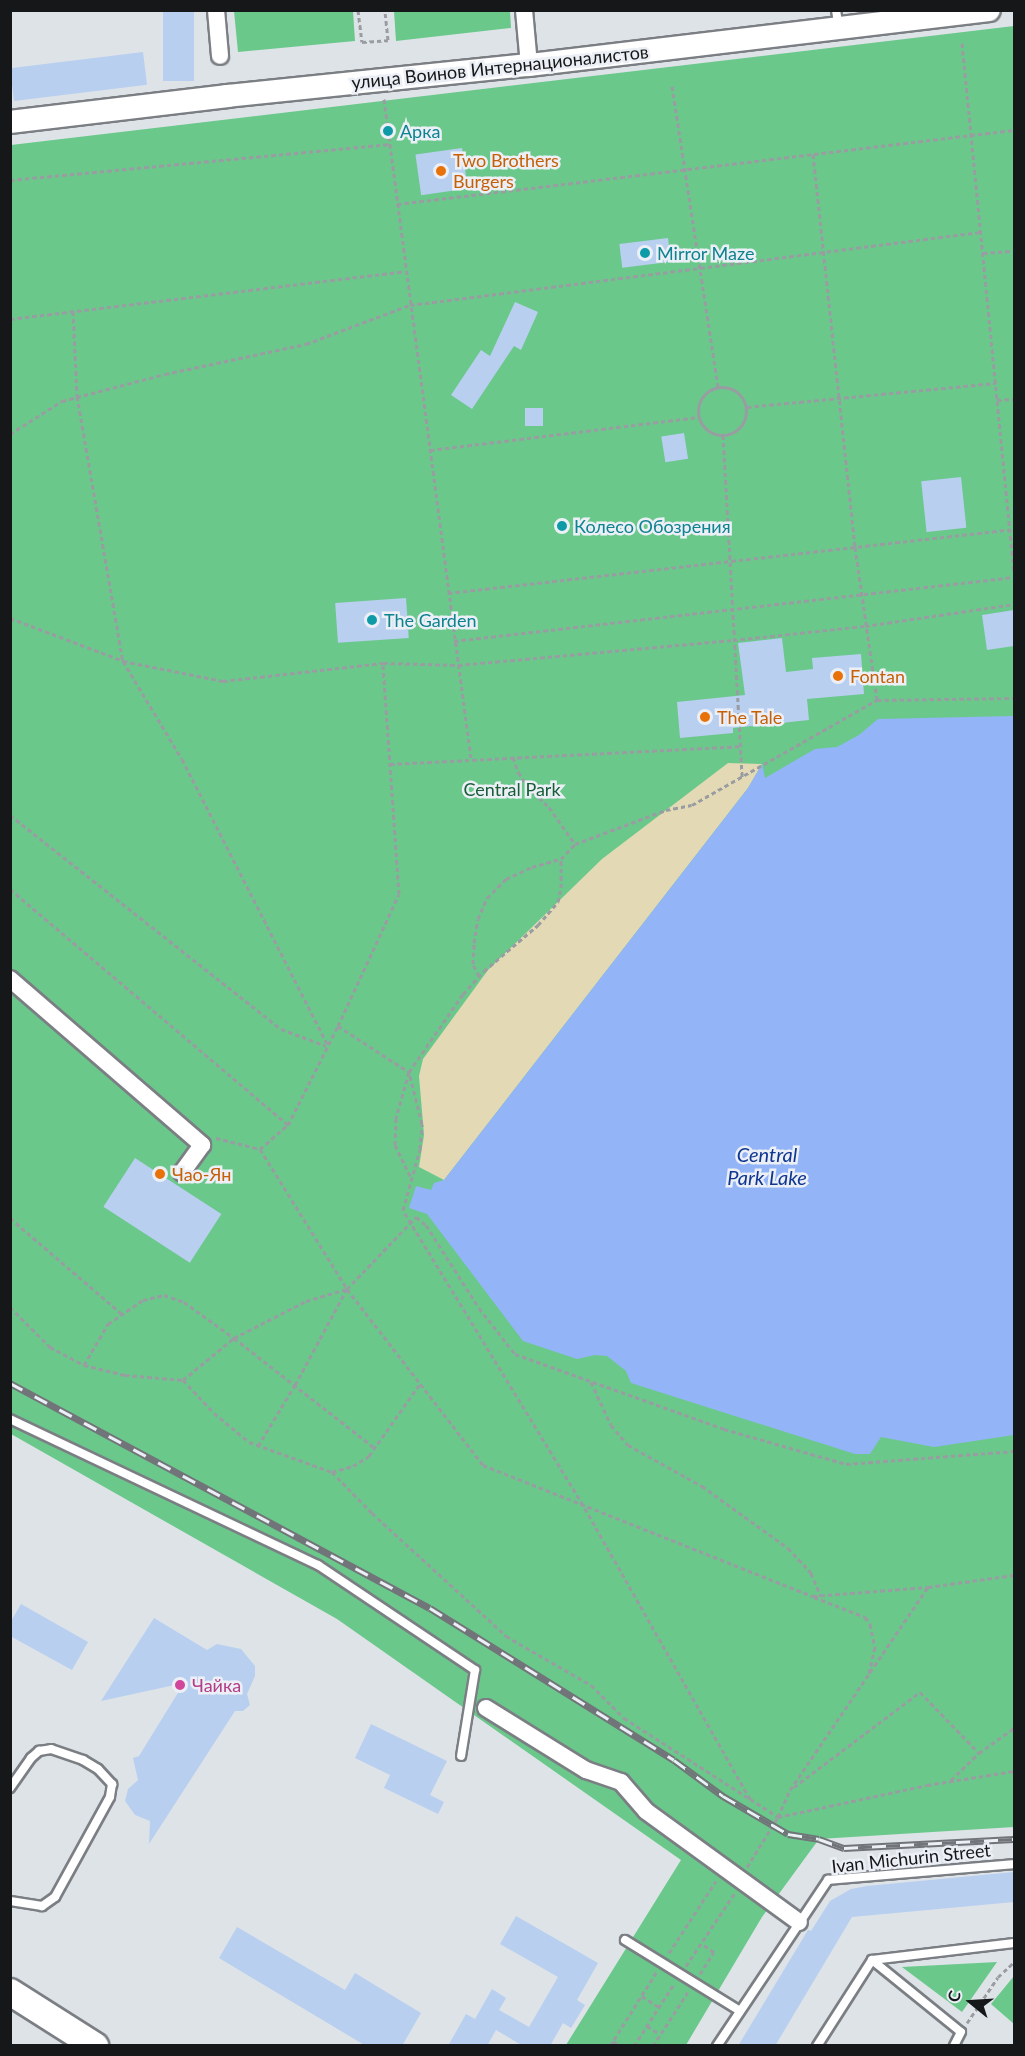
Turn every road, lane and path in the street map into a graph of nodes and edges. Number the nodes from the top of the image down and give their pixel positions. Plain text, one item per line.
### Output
1 (216, 10) edge
2 (358, 10) edge
3 (385, 10) edge
4 (524, 10) edge
5 (989, 10) edge
6 (951, 13) edge
7 (838, 19) edge
8 (962, 42) dead end
9 (220, 56) dead end
10 (529, 65) junction
11 (672, 86) dead end
12 (384, 99) dead end
13 (10, 122) edge
14 (1014, 130) edge
15 (971, 135) junction
16 (390, 144) junction
17 (813, 154) junction
18 (685, 169) junction
19 (10, 180) edge
20 (397, 204) junction
21 (981, 232) junction
22 (1014, 250) edge
23 (823, 252) junction
24 (983, 253) junction
25 (700, 268) junction
26 (405, 271) junction
27 (410, 306) junction
28 (73, 311) junction
29 (10, 319) edge
30 (996, 383) junction
31 (718, 387) junction
32 (77, 396) junction
33 (839, 398) junction
34 (1014, 399) edge
35 (998, 400) junction
36 (747, 407) junction
37 (699, 417) junction
38 (10, 434) edge
39 (723, 435) junction
40 (429, 450) junction
41 (1012, 529) edge
42 (855, 547) junction
43 (732, 561) junction
44 (1014, 575) edge
45 (448, 593) junction
46 (861, 596) junction
47 (1014, 604) edge
48 (733, 610) junction
49 (10, 618) edge
50 (865, 626) junction
51 (454, 640) junction
52 (734, 640) junction
53 (123, 662) junction
54 (383, 663) junction
55 (458, 665) junction
56 (1014, 698) edge
57 (877, 700) junction
58 (741, 746) junction
59 (513, 757) junction
60 (471, 759) junction
61 (390, 764) junction
62 (742, 778) junction
63 (10, 815) edge
64 (575, 843) junction
65 (561, 858) junction
66 (10, 889) edge
67 (479, 976) junction
68 (10, 979) edge
69 (338, 1026) junction
70 (328, 1046) junction
71 (409, 1072) junction
72 (288, 1125) junction
73 (186, 1131) junction
74 (261, 1149) junction
75 (182, 1173) dead end
76 (412, 1180) junction
77 (10, 1218) edge
78 (410, 1222) junction
79 (347, 1289) junction
80 (10, 1308) edge
81 (122, 1314) junction
82 (234, 1338) junction
83 (84, 1365) junction
84 (183, 1380) junction
85 (591, 1382) junction
86 (419, 1384) junction
87 (296, 1386) junction
88 (10, 1419) edge
89 (258, 1446) junction
90 (375, 1448) junction
91 (1014, 1451) edge
92 (332, 1472) junction
93 (583, 1505) junction
94 (1014, 1575) edge
95 (928, 1587) junction
96 (813, 1596) junction
97 (821, 1596) junction
98 (868, 1675) junction
99 (486, 1708) dead end
100 (1014, 1728) edge
101 (979, 1753) junction
102 (461, 1756) dead end
103 (1014, 1771) edge
104 (950, 1782) junction
105 (10, 1788) edge
106 (790, 1790) junction
107 (750, 1799) junction
108 (778, 1817) junction
109 (1014, 1864) edge
110 (738, 1880) junction
111 (10, 1901) edge
112 (799, 1923) junction
113 (625, 1940) dead end
114 (1014, 1943) edge
115 (872, 1960) junction
116 (1014, 1962) edge
117 (10, 1992) edge
118 (642, 1996) dead end
119 (659, 2007) dead end
120 (740, 2011) junction
121 (647, 2026) dead end
122 (961, 2032) junction
123 (660, 2034) dead end
124 (613, 2041) dead end
125 (95, 2046) edge
126 (620, 2046) edge
127 (717, 2046) edge
128 (817, 2046) edge
129 (954, 2046) edge

1 - 9 street
2 - 3 path
4 - 10 street
5 - 6 main road, улица Воинов Интернационалистов
6 - 7 main road, улица Воинов Интернационалистов
7 - 10 main road, улица Воинов Интернационалистов
8 - 15 path
10 - 13 main road, улица Воинов Интернационалистов
11 - 18 path
12 - 16 path
14 - 15 path
15 - 17 path
15 - 21 path
16 - 19 path
16 - 20 path
17 - 18 path
17 - 23 path
18 - 20 path
18 - 25 path
20 - 26 path
21 - 23 path
21 - 24 path
22 - 24 path
23 - 25 path
23 - 33 path
24 - 30 path
25 - 27 path
25 - 31 path
26 - 27 path
26 - 28 path
27 - 32 path
27 - 40 path
28 - 29 path
28 - 32 path
30 - 33 path
30 - 35 path
31 - 36 path
31 - 37 path
32 - 38 path
32 - 53 path
33 - 36 path
33 - 42 path
34 - 35 path
35 - 41 path
36 - 39 path
37 - 39 path
37 - 40 path
39 - 43 path
40 - 45 path
41 - 42 path
41 - 44 path
42 - 43 path
42 - 46 path
43 - 45 path
43 - 48 path
44 - 46 path
45 - 51 path
46 - 48 path
46 - 50 path
47 - 50 path
48 - 51 path
48 - 52 path
49 - 53 path
50 - 52 path
50 - 57 path
51 - 55 path
52 - 55 path
52 - 58 path
53 - 54 path
53 - 70 path
54 - 55 path
54 - 61 path
55 - 60 path
56 - 57 path
57 - 62 path
58 - 59 path
58 - 62 path
59 - 60 path
59 - 64 path
60 - 61 path
61 - 69 path
62 - 64 path
63 - 70 path
64 - 65 path
65 - 67 path
65 - 67 path
66 - 72 path
67 - 71 path
68 - 73 street
69 - 70 path
69 - 71 path
70 - 72 path
71 - 76 path
71 - 76 path
72 - 74 path
73 - 74 path
73 - 75 street
74 - 79 path
76 - 78 path
77 - 81 path
78 - 79 path
78 - 85 path
78 - 93 path
79 - 82 path
79 - 86 path
79 - 87 path
80 - 83 path
81 - 82 path
81 - 83 path
82 - 84 path
82 - 87 path
83 - 84 path
84 - 89 path
85 - 91 path
85 - 97 path
86 - 90 path
86 - 93 path
87 - 89 path
87 - 90 path
88 - 102 lane
89 - 92 path
90 - 92 path
92 - 107 path
93 - 96 path
93 - 107 path
94 - 95 path
95 - 97 path
95 - 98 path
96 - 97 path
96 - 98 path
98 - 106 path
99 - 110 street
100 - 101 path
101 - 104 path
101 - 106 path
103 - 104 path
104 - 108 path
105 - 111 lane
106 - 108 path
107 - 108 path
108 - 110 path
109 - 112 lane, Ivan Michurin Street
110 - 112 street
112 - 120 lane, Ivan Michurin Street
113 - 120 lane
114 - 115 lane
115 - 122 lane
115 - 128 lane
116 - 122 path
117 - 125 main road
118 - 119 path
120 - 127 lane, Ivan Michurin Street
121 - 123 path
122 - 129 lane
124 - 126 path

